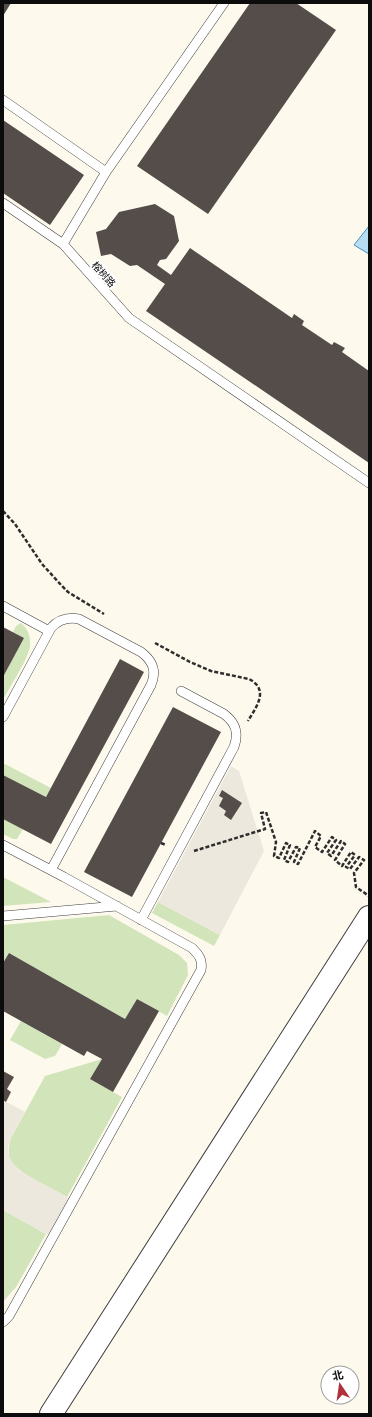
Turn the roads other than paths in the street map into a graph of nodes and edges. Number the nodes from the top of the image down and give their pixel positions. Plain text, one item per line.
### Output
1 (224, 3) edge
2 (3, 100) edge
3 (106, 172) junction
4 (3, 203) edge
5 (62, 244) junction
6 (369, 483) edge
7 (3, 606) edge
8 (49, 631) junction
9 (181, 691) dead end
10 (3, 718) edge
11 (3, 845) edge
12 (52, 870) junction
13 (117, 906) junction
14 (3, 916) edge
15 (369, 917) edge
16 (141, 920) junction
17 (3, 1322) edge
18 (51, 1414) edge

1 - 3 lane
2 - 3 lane
3 - 5 lane
4 - 5 lane, 榕树路
5 - 6 lane, 榕树路
7 - 8 lane
8 - 10 lane
8 - 12 lane
9 - 16 lane
11 - 12 lane
12 - 13 lane
13 - 14 lane
13 - 16 lane
15 - 18 street
16 - 17 lane

